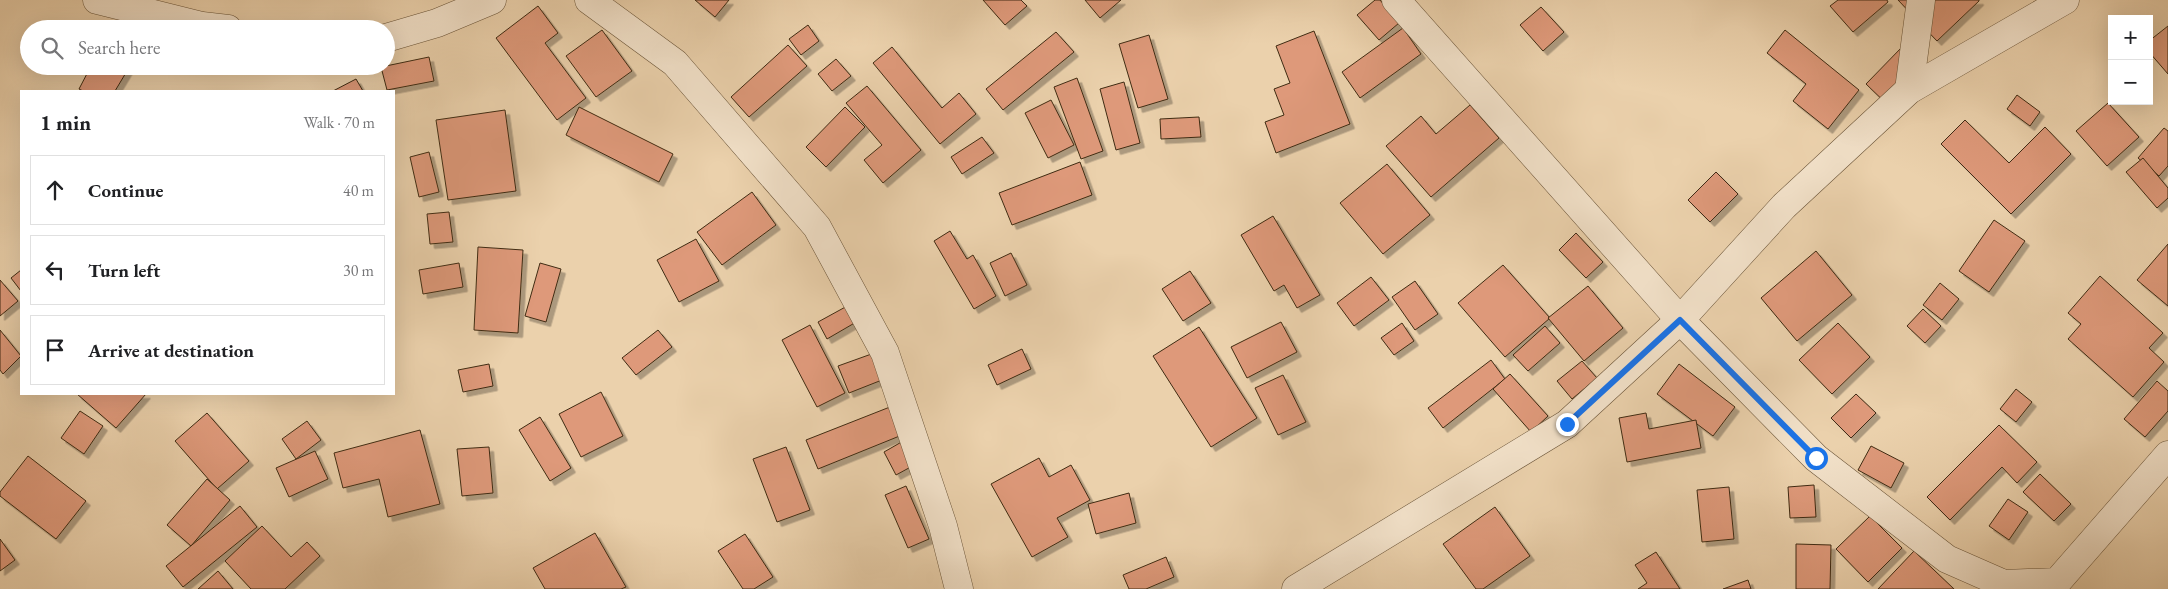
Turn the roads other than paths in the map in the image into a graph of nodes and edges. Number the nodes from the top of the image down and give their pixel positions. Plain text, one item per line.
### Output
1 (97, 0) edge
2 (492, 0) edge
3 (589, 0) edge
4 (1396, 0) edge
5 (1921, 0) edge
6 (2064, 0) edge
7 (178, 20) edge
8 (395, 35) edge
9 (1908, 90) junction
10 (1680, 320) junction
11 (2168, 455) edge
12 (959, 589) edge
13 (1296, 589) edge

1 - 7 street
2 - 8 street
3 - 12 street
4 - 10 street
5 - 9 street
6 - 9 street
9 - 10 street
10 - 11 street
10 - 13 street

